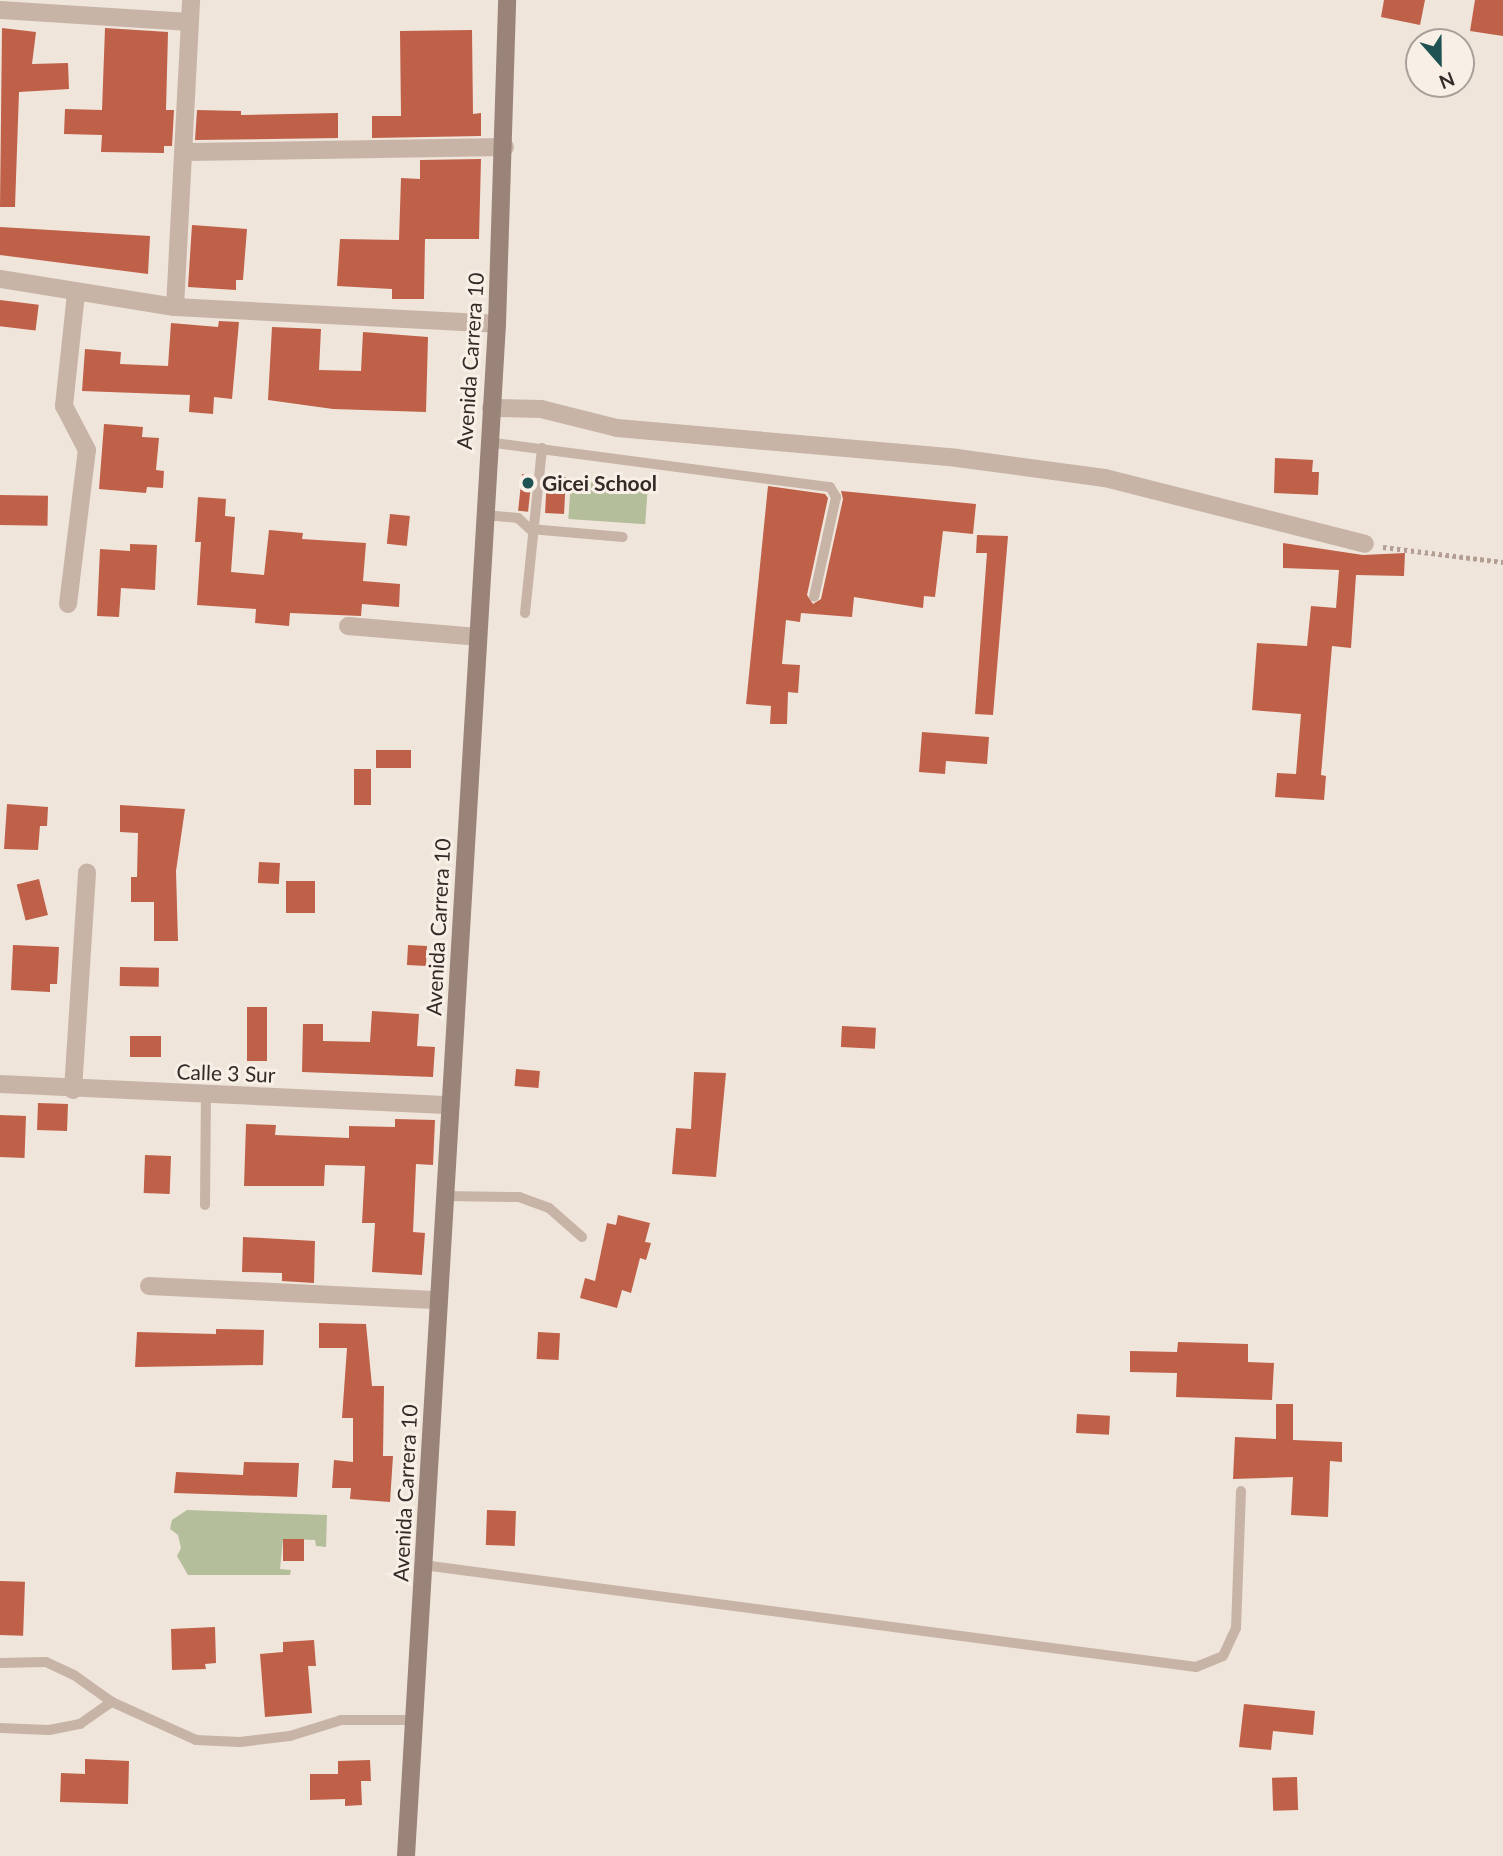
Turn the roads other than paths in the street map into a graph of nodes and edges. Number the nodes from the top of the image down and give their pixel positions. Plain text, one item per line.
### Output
1 (191, 0) edge
2 (507, 0) edge
3 (0, 10) edge
4 (190, 22) junction
5 (505, 147) junction
6 (186, 152) junction
7 (0, 279) edge
8 (76, 293) junction
9 (175, 307) junction
10 (497, 324) junction
11 (491, 408) junction
12 (487, 442) junction
13 (542, 448) junction
14 (484, 515) junction
15 (530, 529) junction
16 (623, 537) dead end
17 (1365, 544) road end
18 (814, 597) dead end
19 (68, 604) dead end
20 (525, 612) dead end
21 (348, 626) dead end
22 (478, 637) junction
23 (87, 872) dead end
24 (0, 1084) edge
25 (73, 1090) junction
26 (206, 1096) junction
27 (451, 1105) junction
28 (445, 1196) junction
29 (205, 1205) dead end
30 (582, 1237) dead end
31 (149, 1286) dead end
32 (439, 1300) junction
33 (1241, 1491) dead end
34 (423, 1565) junction
35 (0, 1663) edge
36 (112, 1702) junction
37 (414, 1720) junction
38 (0, 1728) edge
39 (406, 1856) edge

1 - 4 street
2 - 5 street, Avenida Carrera 10
3 - 4 street
4 - 6 street
5 - 6 street
5 - 10 street, Avenida Carrera 10
6 - 9 street
7 - 8 street
8 - 9 street
8 - 19 street
9 - 10 street
10 - 11 street, Avenida Carrera 10
11 - 12 street, Avenida Carrera 10
11 - 17 street
12 - 13 lane
12 - 14 street, Avenida Carrera 10
13 - 15 lane
13 - 18 lane
14 - 15 lane
14 - 22 street, Avenida Carrera 10
15 - 16 lane
15 - 20 lane
21 - 22 street
22 - 27 street, Avenida Carrera 10
23 - 25 street
24 - 25 street, Calle 3 Sur
25 - 26 street, Calle 3 Sur
26 - 27 street, Calle 3 Sur
26 - 29 lane
27 - 28 street, Avenida Carrera 10
28 - 30 lane
28 - 32 street, Avenida Carrera 10
31 - 32 street
32 - 34 street, Avenida Carrera 10
33 - 34 lane
34 - 37 street, Avenida Carrera 10
35 - 36 lane
36 - 37 lane
36 - 38 lane
37 - 39 street, Avenida Carrera 10

